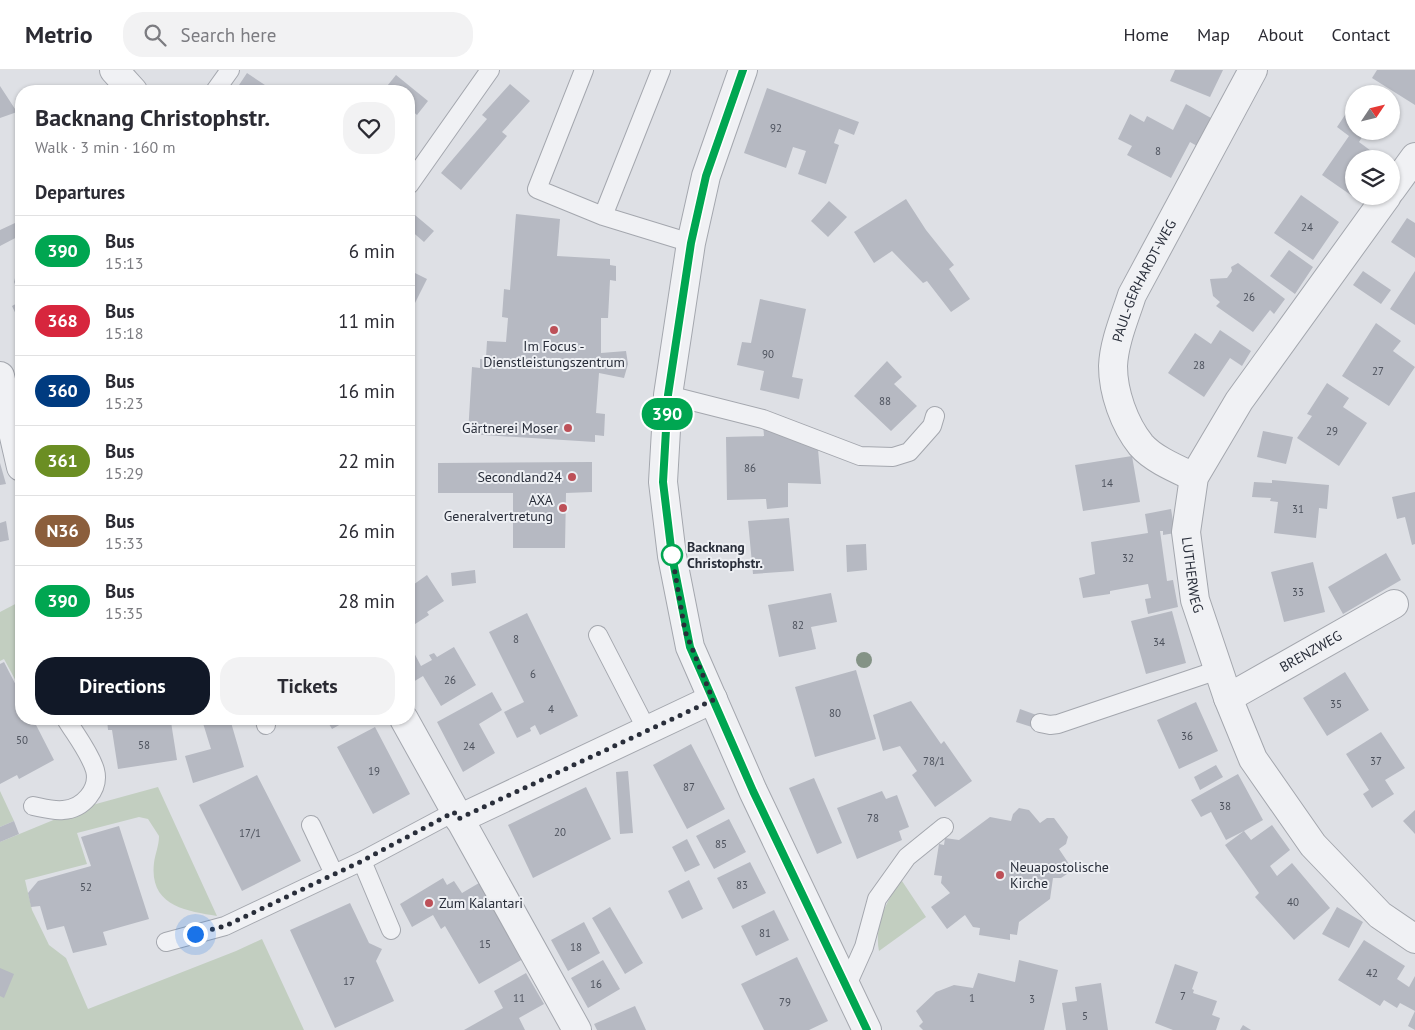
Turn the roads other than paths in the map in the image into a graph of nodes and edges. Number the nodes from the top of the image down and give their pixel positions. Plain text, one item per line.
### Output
1 (114, 70) edge
2 (230, 70) edge
3 (490, 70) edge
4 (584, 70) edge
5 (662, 70) edge
6 (743, 70) edge
7 (1253, 70) edge
8 (128, 85) edge
9 (219, 85) edge
10 (1415, 157) edge
11 (415, 176) edge
12 (1400, 178) edge
13 (1381, 205) edge
14 (604, 216) junction
15 (691, 243) junction
16 (0, 376) edge
17 (668, 395) junction
18 (935, 416) dead end
19 (15, 441) edge
20 (1194, 477) junction
21 (1394, 604) dead end
22 (598, 636) dead end
23 (1218, 670) junction
24 (1228, 698) junction
25 (713, 700) junction
26 (1040, 723) dead end
27 (69, 725) edge
28 (407, 725) edge
29 (647, 730) junction
30 (32, 806) dead end
31 (457, 816) junction
32 (311, 825) dead end
33 (944, 828) dead end
34 (362, 861) junction
35 (334, 874) junction
36 (391, 930) dead end
37 (1415, 939) edge
38 (166, 942) dead end
39 (847, 985) junction
40 (577, 1030) edge
41 (867, 1030) edge

1 - 8 street
2 - 9 lane
3 - 11 lane
4 - 14 lane
5 - 14 lane
6 - 15 street
7 - 20 street, PAUL-GERHARDT-WEG
10 - 12 street
13 - 20 street, LUTHERWEG
14 - 15 lane
15 - 17 street
16 - 19 street
17 - 18 lane
17 - 25 street
20 - 23 street, LUTHERWEG
21 - 24 street, BRENZWEG
22 - 29 lane
23 - 24 street, LUTHERWEG
23 - 26 lane
24 - 37 street, LUTHERWEG
25 - 29 street
25 - 39 street
27 - 30 lane
28 - 31 street
29 - 31 street
31 - 34 lane
31 - 40 street
32 - 35 lane
33 - 39 lane
34 - 35 lane
34 - 36 lane
35 - 38 lane
39 - 41 street

